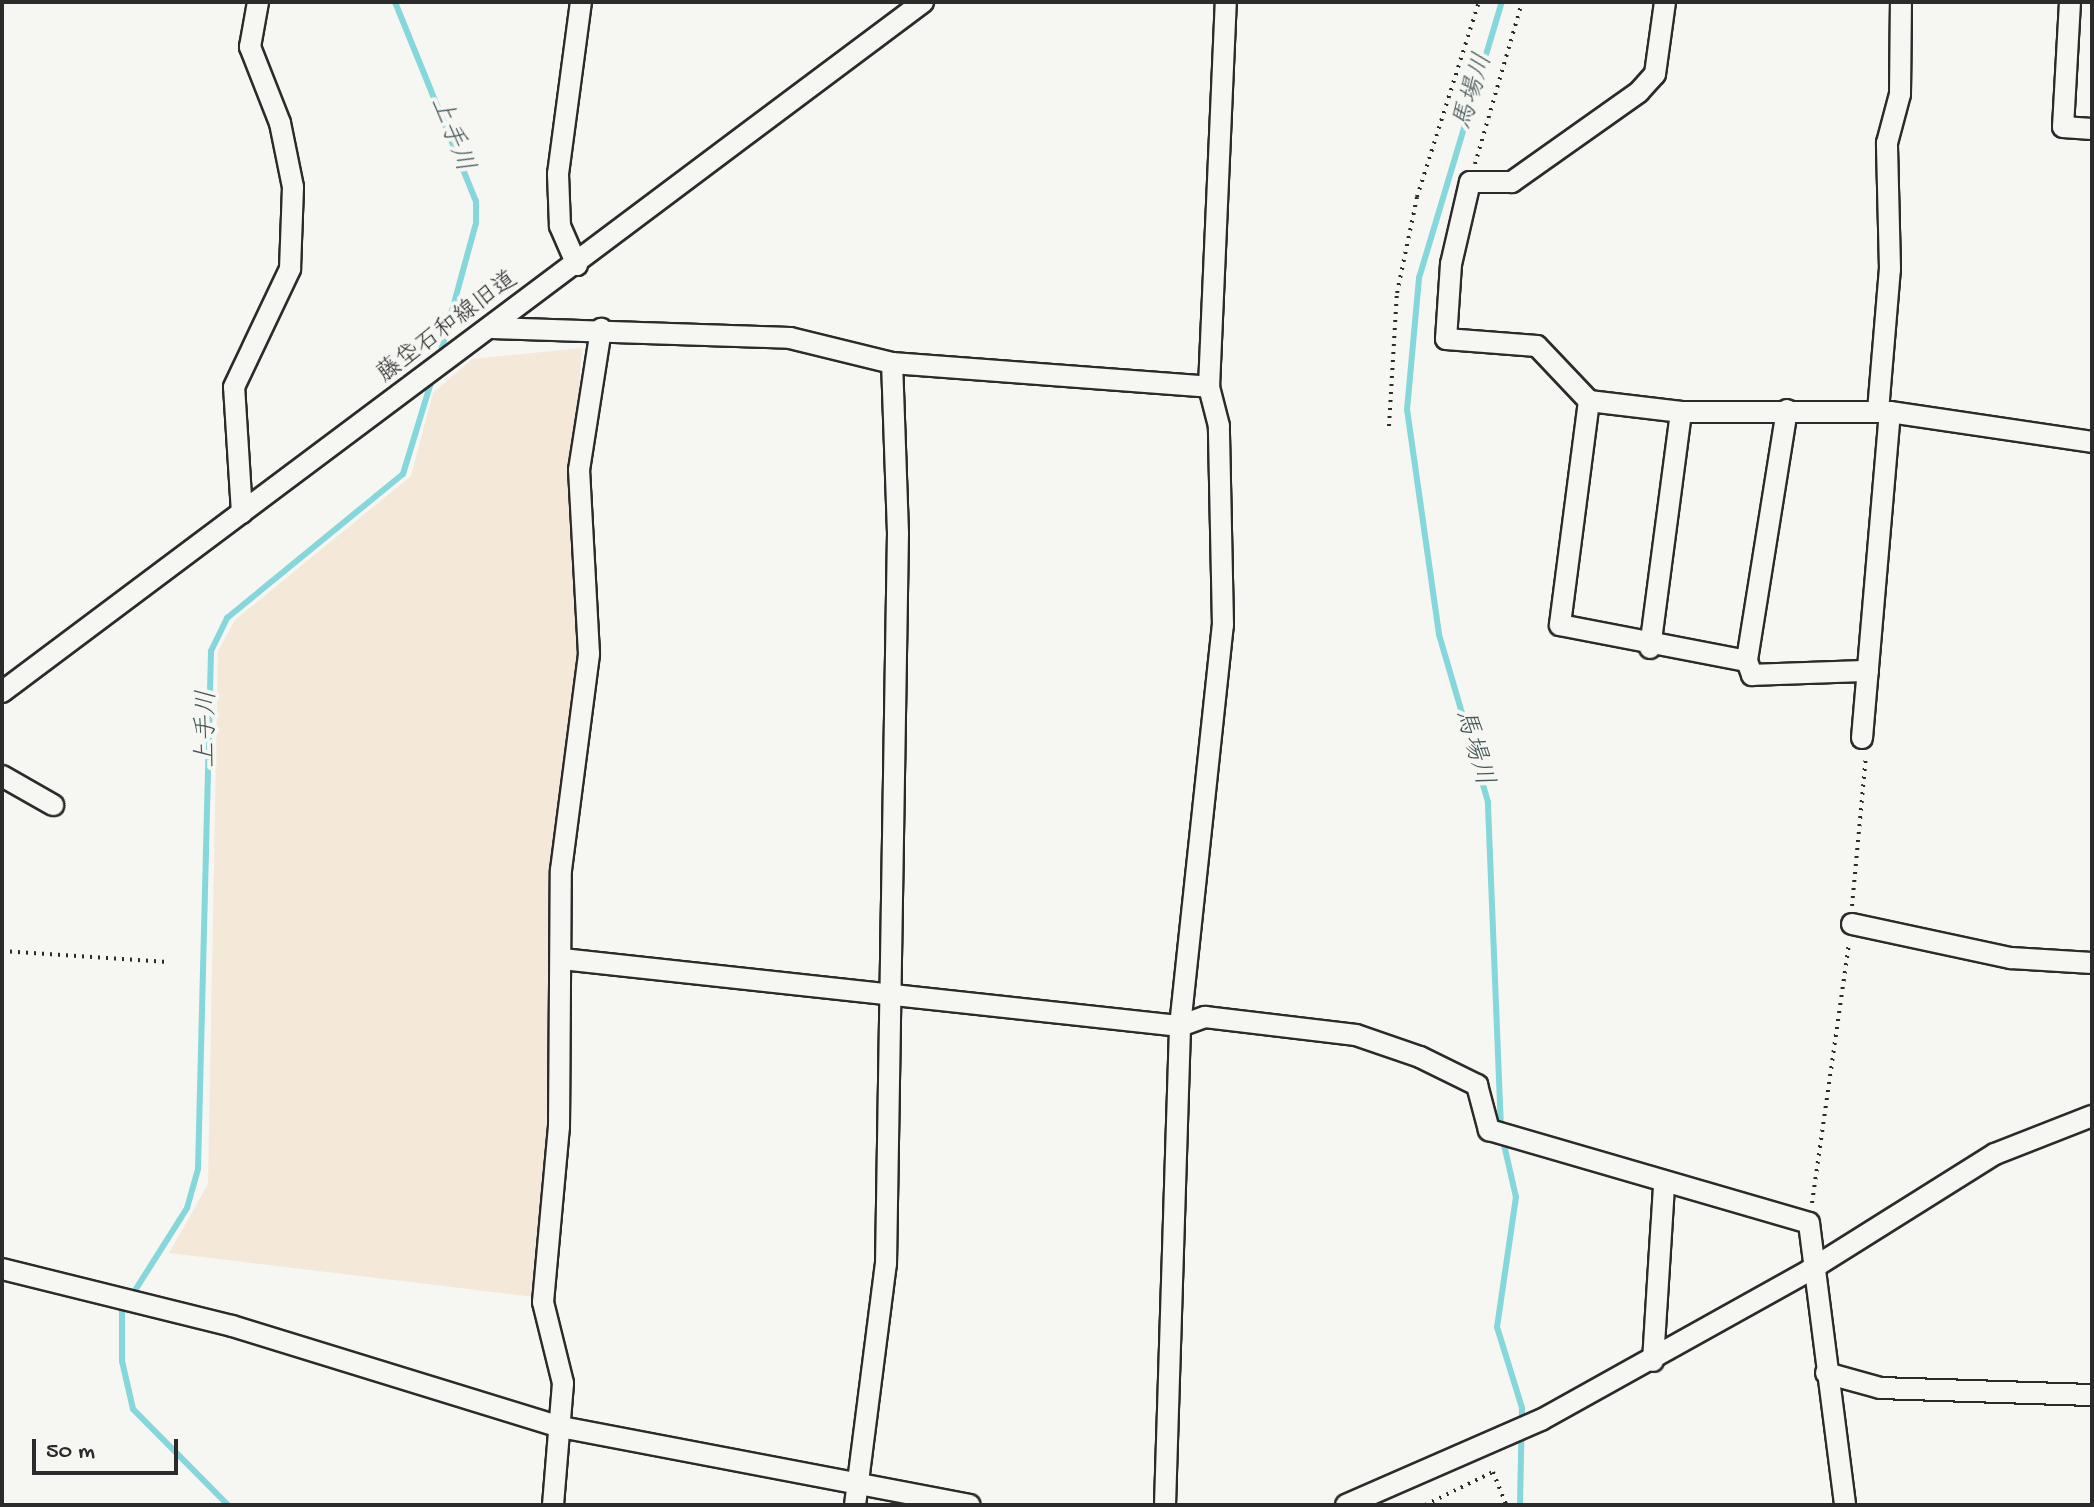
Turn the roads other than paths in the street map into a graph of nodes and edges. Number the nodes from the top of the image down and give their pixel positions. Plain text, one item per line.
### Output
1 (258, 2) edge
2 (581, 2) edge
3 (923, 2) edge
4 (1226, 2) edge
5 (1665, 2) edge
6 (1901, 2) edge
7 (2070, 2) edge
8 (2092, 129) edge
9 (577, 265) junction
10 (492, 328) junction
11 (601, 329) junction
12 (892, 363) junction
13 (1209, 387) junction
14 (1589, 401) junction
15 (1787, 410) junction
16 (1681, 412) junction
17 (1884, 412) junction
18 (2092, 442) edge
19 (242, 513) junction
20 (1650, 648) junction
21 (1747, 661) junction
22 (1868, 671) junction
23 (2, 692) edge
24 (1862, 738) road end
25 (2, 776) edge
26 (53, 805) dead end
27 (1852, 924) road end
28 (562, 959) junction
29 (2092, 963) edge
30 (889, 999) junction
31 (1180, 1026) junction
32 (2092, 1116) edge
33 (1664, 1185) junction
34 (2, 1269) edge
35 (1810, 1270) junction
36 (1653, 1361) junction
37 (1826, 1373) junction
38 (2092, 1395) edge
39 (561, 1427) junction
40 (858, 1484) junction
41 (553, 1505) edge
42 (855, 1505) edge
43 (970, 1505) edge
44 (1165, 1505) edge
45 (1346, 1505) edge
46 (1845, 1505) edge

1 - 19 street
2 - 9 street
3 - 9 street, 藤垈石和線旧道
4 - 13 street
5 - 14 street
6 - 17 street
7 - 8 street
9 - 10 street, 藤垈石和線旧道
10 - 11 street
10 - 19 street, 藤垈石和線旧道
11 - 12 street
11 - 28 street
12 - 13 street
12 - 30 street
13 - 31 street
14 - 16 street
14 - 20 street
15 - 16 street
15 - 17 street
15 - 21 street
16 - 20 street
17 - 18 street
17 - 22 street
19 - 23 street, 藤垈石和線旧道
20 - 21 street
21 - 22 street
22 - 24 street
25 - 26 street
27 - 29 street
28 - 30 street
28 - 39 street
30 - 31 street
30 - 40 street
31 - 33 street
31 - 44 street
32 - 35 street
33 - 35 street
33 - 36 street
34 - 39 street
35 - 36 street
35 - 37 street
36 - 45 street
37 - 38 street
37 - 46 street
39 - 40 street
39 - 41 street
40 - 42 street
40 - 43 street

